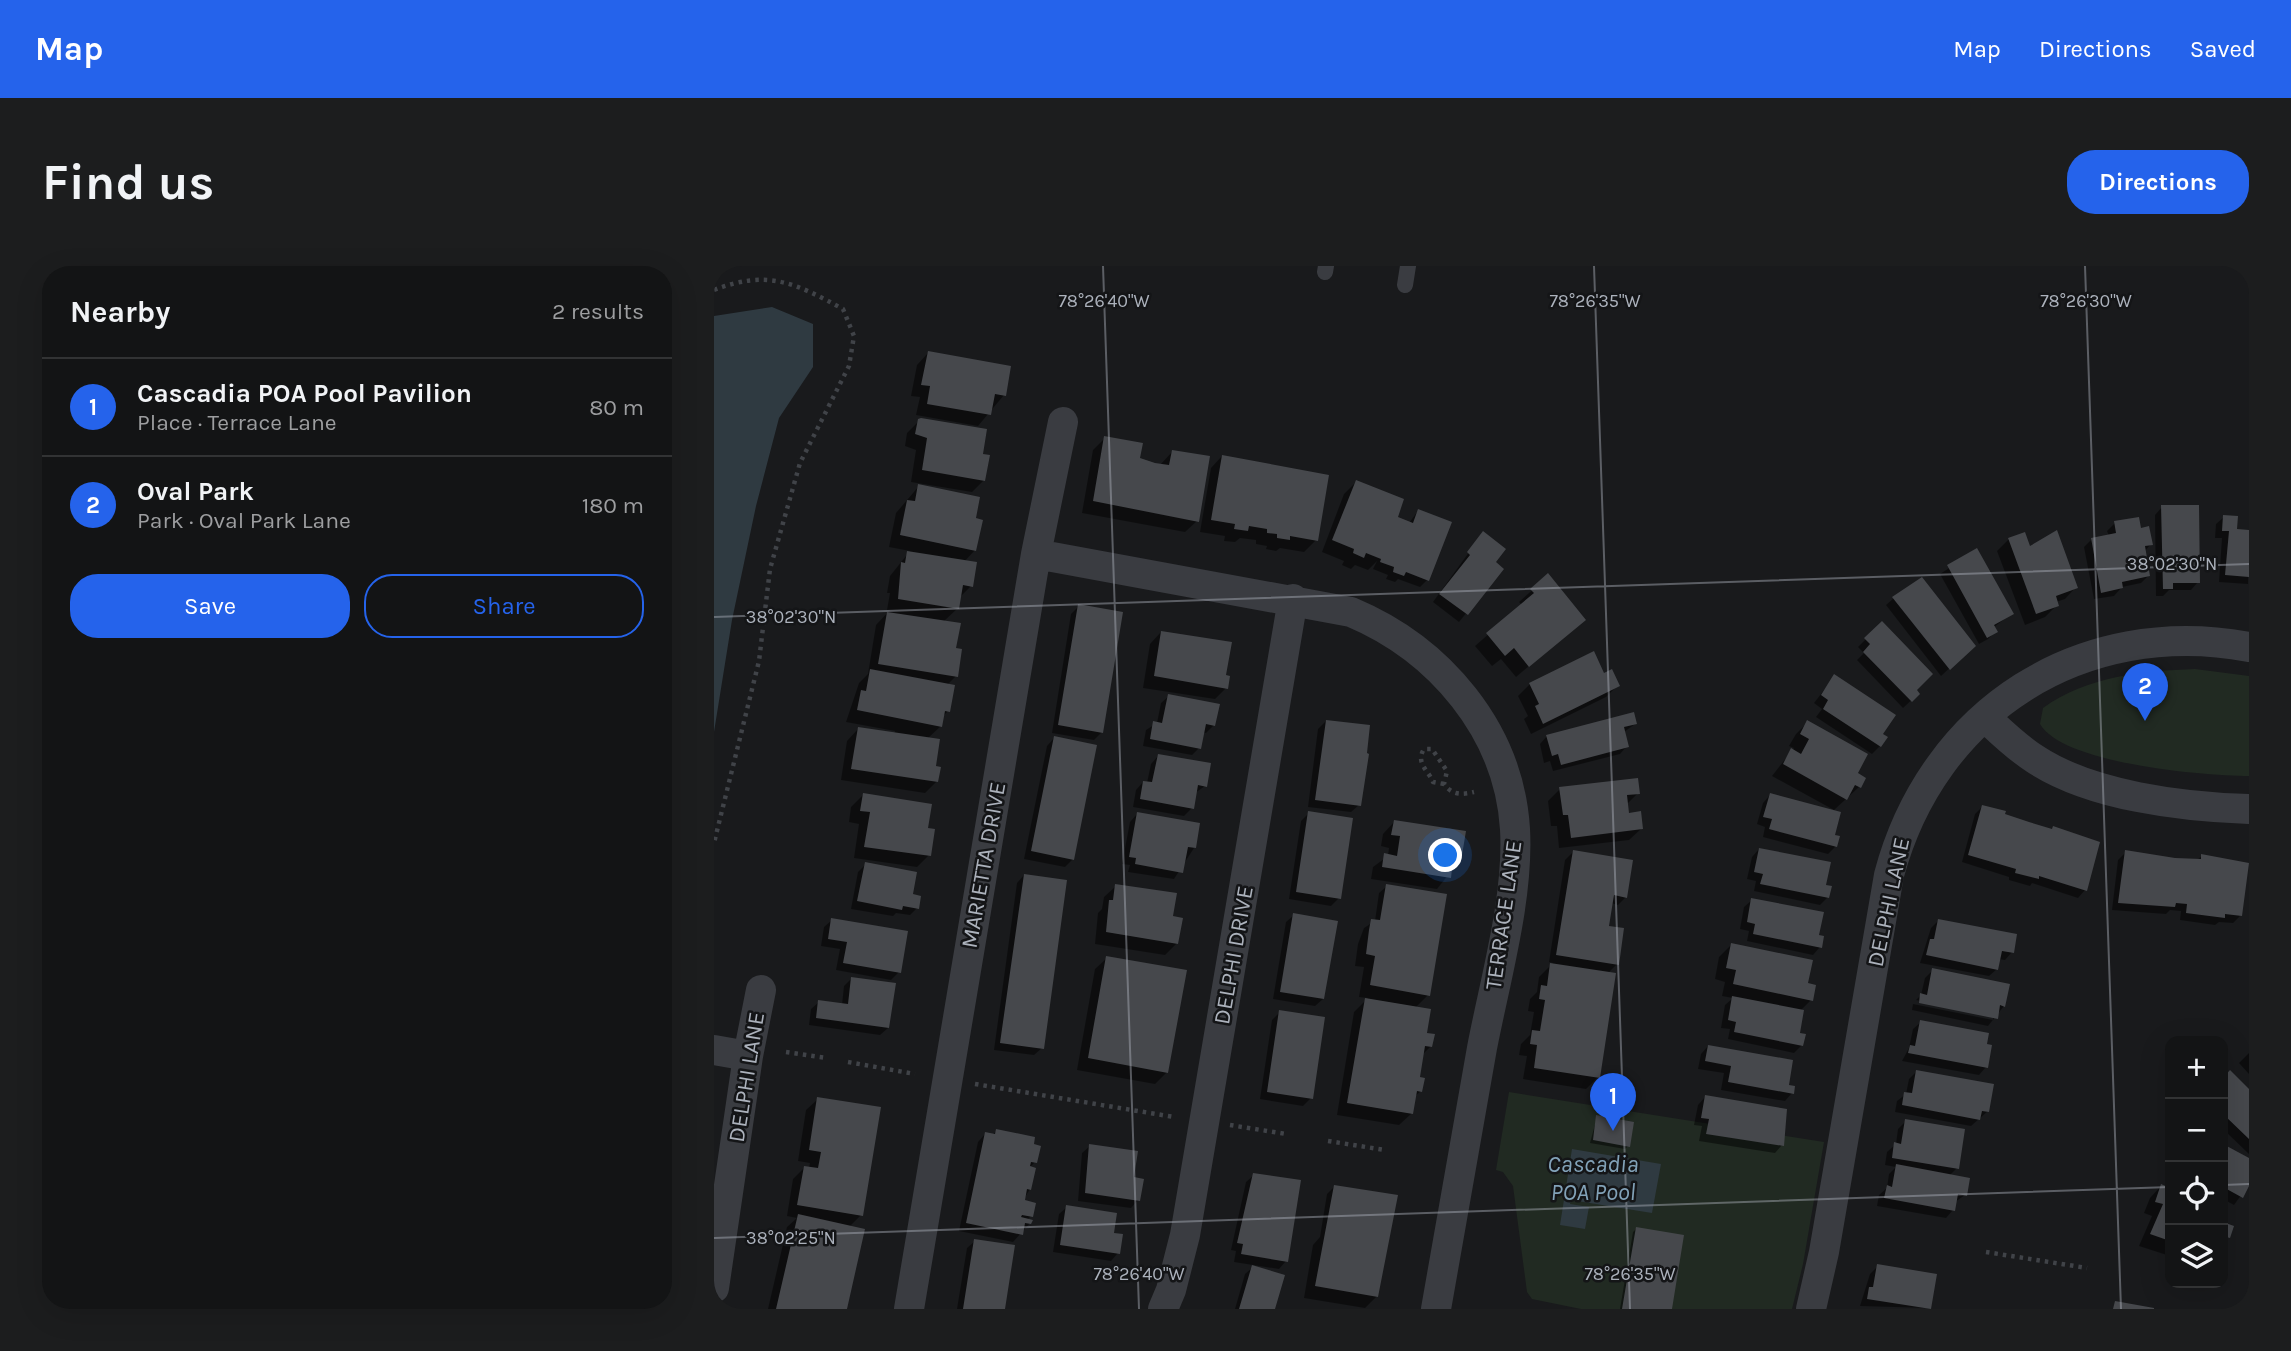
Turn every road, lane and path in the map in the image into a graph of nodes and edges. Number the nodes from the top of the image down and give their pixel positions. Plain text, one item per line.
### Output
1 (1409, 266) edge
2 (1405, 285) dead end
3 (714, 290) edge
4 (1063, 422) dead end
5 (1036, 554) junction
6 (1293, 599) junction
7 (2249, 646) edge
8 (1985, 717) junction
9 (1444, 784) junction
10 (1474, 792) dead end
11 (2249, 809) edge
12 (714, 843) edge
13 (761, 990) dead end
14 (714, 1050) edge
15 (786, 1052) dead end
16 (748, 1056) junction
17 (827, 1058) dead end
18 (848, 1062) dead end
19 (915, 1074) dead end
20 (971, 1083) dead end
21 (1174, 1117) dead end
22 (1229, 1125) dead end
23 (1286, 1134) dead end
24 (1328, 1142) dead end
25 (1385, 1150) dead end
26 (1986, 1252) dead end
27 (2087, 1268) dead end
28 (714, 1288) edge
29 (909, 1309) edge
30 (1163, 1309) edge
31 (1436, 1309) edge
32 (1811, 1309) edge

1 - 2 lane
3 - 12 path
4 - 5 street, MARIETTA DRIVE
5 - 6 street, TERRACE LANE
5 - 29 street, MARIETTA DRIVE
6 - 30 street, DELPHI DRIVE
6 - 31 street, TERRACE LANE
7 - 8 street, DELPHI LANE
8 - 11 street
8 - 32 street, DELPHI LANE
9 - 9 path
9 - 10 path
13 - 16 street, DELPHI LANE
14 - 16 street
15 - 17 path
16 - 28 street, DELPHI LANE
18 - 19 path
20 - 21 path
22 - 23 path
24 - 25 path
26 - 27 path

